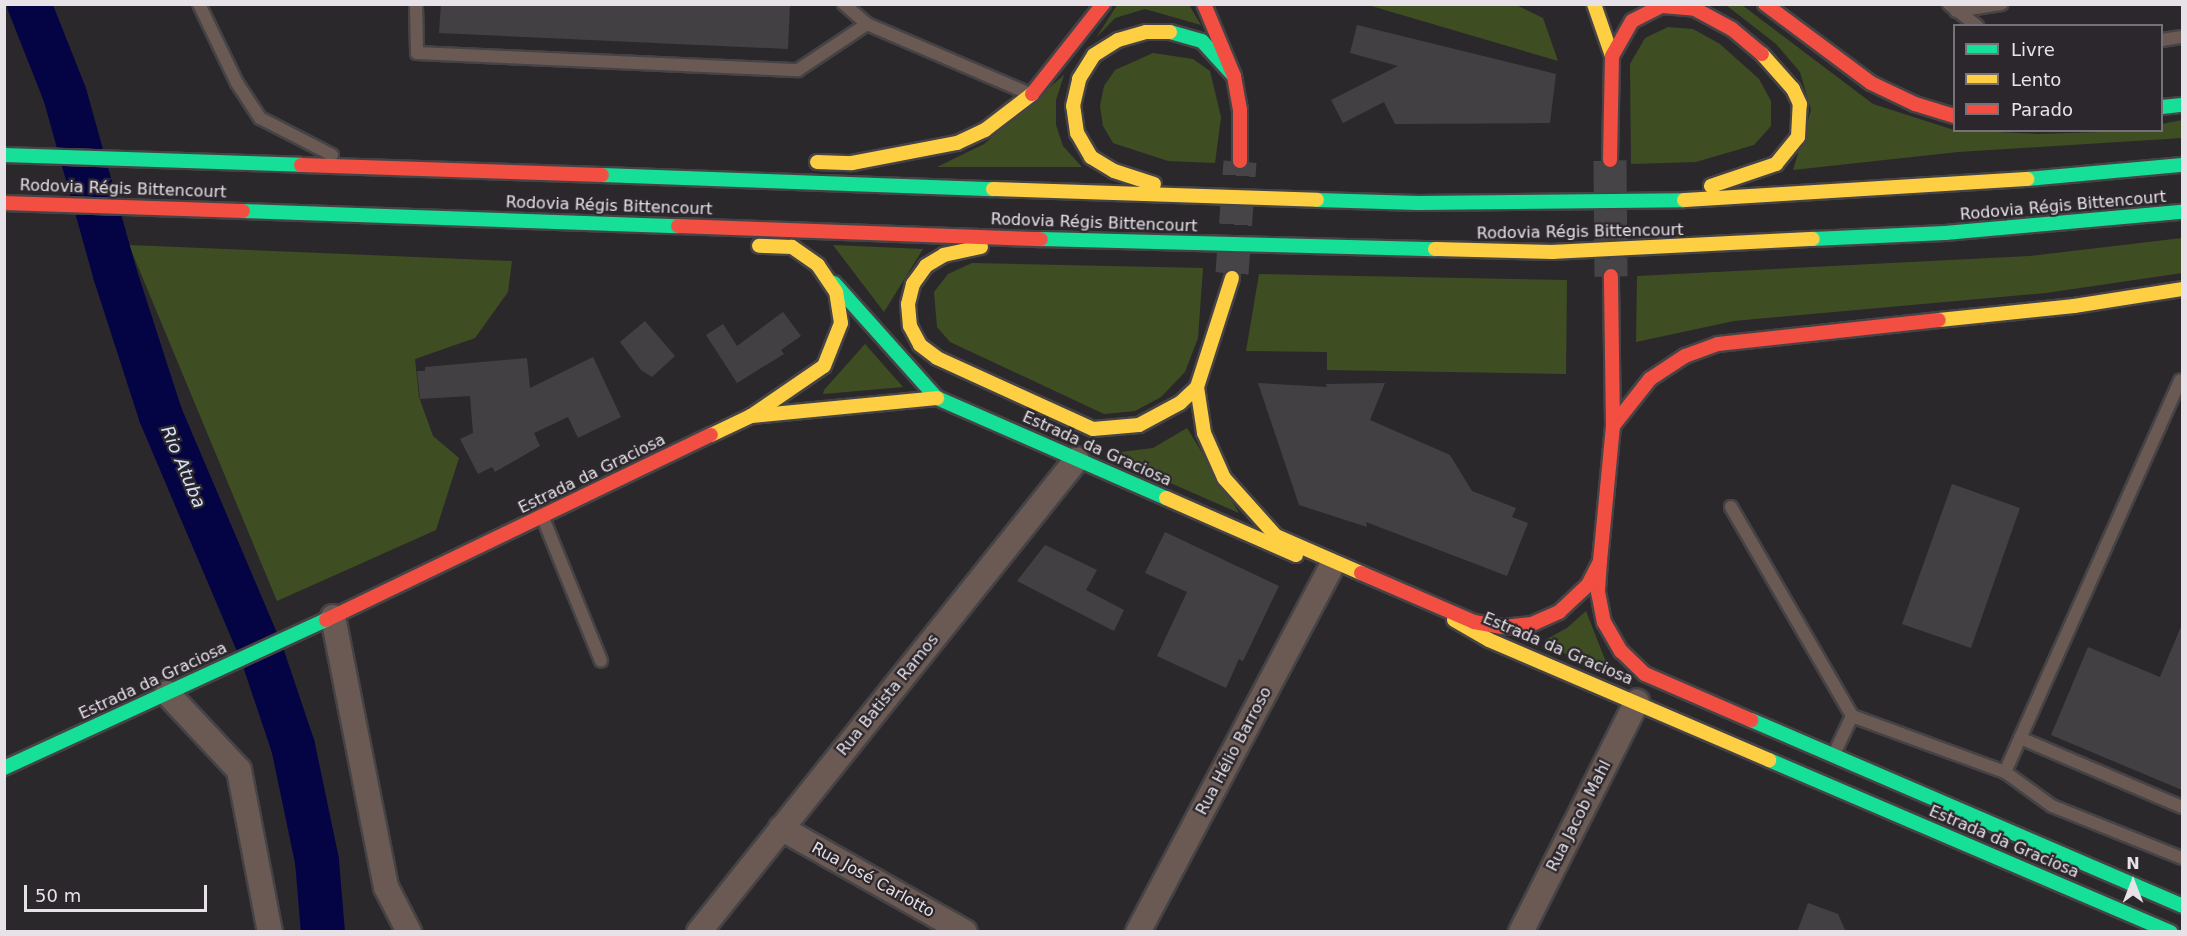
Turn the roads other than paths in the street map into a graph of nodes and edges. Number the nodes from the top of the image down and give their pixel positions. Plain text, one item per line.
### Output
1 (199, 4) edge
2 (416, 4) edge
3 (844, 4) edge
4 (1103, 4) edge
5 (1204, 4) edge
6 (1594, 4) edge
7 (1765, 4) edge
8 (2001, 4) edge
9 (1953, 8) edge
10 (867, 24) junction
11 (1974, 24) edge
12 (2182, 37) edge
13 (2163, 40) edge
14 (1612, 56) junction
15 (1234, 76) junction
16 (1032, 94) junction
17 (2182, 105) edge
18 (2163, 107) edge
19 (1953, 116) edge
20 (9, 155) edge
21 (498, 157) dead end
22 (1610, 160) tunnel mouth
23 (804, 161) dead end
24 (1240, 161) tunnel mouth
25 (2182, 165) edge
26 (358, 167) junction
27 (1201, 196) junction
28 (4, 203) edge
29 (1636, 203) junction
30 (2182, 212) edge
31 (354, 213) junction
32 (501, 235) dead end
33 (1046, 239) junction
34 (745, 246) dead end
35 (1611, 276) tunnel mouth
36 (829, 278) junction
37 (1232, 278) tunnel mouth
38 (2182, 289) edge
39 (2180, 380) dead end
40 (1197, 387) junction
41 (938, 398) junction
42 (751, 416) junction
43 (1613, 426) junction
44 (1077, 459) junction
45 (1731, 507) dead end
46 (542, 516) junction
47 (1600, 561) junction
48 (1330, 570) junction
49 (1411, 594) junction
50 (333, 617) junction
51 (602, 661) dead end
52 (167, 693) junction
53 (1637, 701) junction
54 (1852, 716) junction
55 (2020, 738) junction
56 (1833, 755) junction
57 (4, 768) edge
58 (2005, 772) junction
59 (2182, 807) edge
60 (780, 828) junction
61 (2182, 858) edge
62 (2182, 906) edge
63 (270, 932) edge
64 (409, 932) edge
65 (699, 932) edge
66 (965, 932) edge
67 (1138, 932) edge
68 (1521, 932) edge
69 (2171, 932) edge

1 - 26 lane
2 - 10 lane
3 - 10 lane
4 - 16 main road
5 - 15 main road
6 - 14 main road
7 - 19 main road
8 - 9 lane
9 - 11 lane
10 - 16 lane
12 - 13 lane
14 - 22 main road
14 - 29 main road
15 - 24 main road
15 - 27 main road
16 - 23 main road
17 - 18 main road
20 - 26 main road, Rodovia Régis Bittencourt
21 - 26 main road
25 - 29 main road, Rodovia Régis Bittencourt
26 - 27 main road, Rodovia Régis Bittencourt
27 - 29 main road, Rodovia Régis Bittencourt
28 - 31 main road, Rodovia Régis Bittencourt
30 - 33 main road, Rodovia Régis Bittencourt
31 - 32 main road
31 - 33 main road, Rodovia Régis Bittencourt
33 - 40 main road
34 - 36 main road
35 - 43 main road, Estrada da Graciosa
36 - 41 main road
36 - 42 main road
37 - 40 main road
38 - 43 main road
39 - 55 lane
40 - 49 main road
41 - 42 main road, Estrada da Graciosa
41 - 44 main road, Estrada da Graciosa
42 - 46 main road, Estrada da Graciosa
43 - 47 main road, Estrada da Graciosa
44 - 48 main road, Estrada da Graciosa
44 - 60 street, Rua Batista Ramos
45 - 54 lane
46 - 50 main road, Estrada da Graciosa
46 - 51 lane
47 - 49 main road
47 - 56 main road, Estrada da Graciosa
48 - 49 main road, Estrada da Graciosa
48 - 67 street, Rua Hélio Barroso
49 - 53 main road, Estrada da Graciosa
50 - 52 main road, Estrada da Graciosa
50 - 64 street
52 - 57 main road, Estrada da Graciosa
52 - 63 street
53 - 68 street, Rua Jacob Mahl
53 - 69 main road, Estrada da Graciosa
54 - 56 lane
54 - 58 lane
55 - 58 lane
55 - 59 lane
56 - 62 main road, Estrada da Graciosa
58 - 61 lane
60 - 65 street, Rua Batista Ramos
60 - 66 street, Rua José Carlotto

